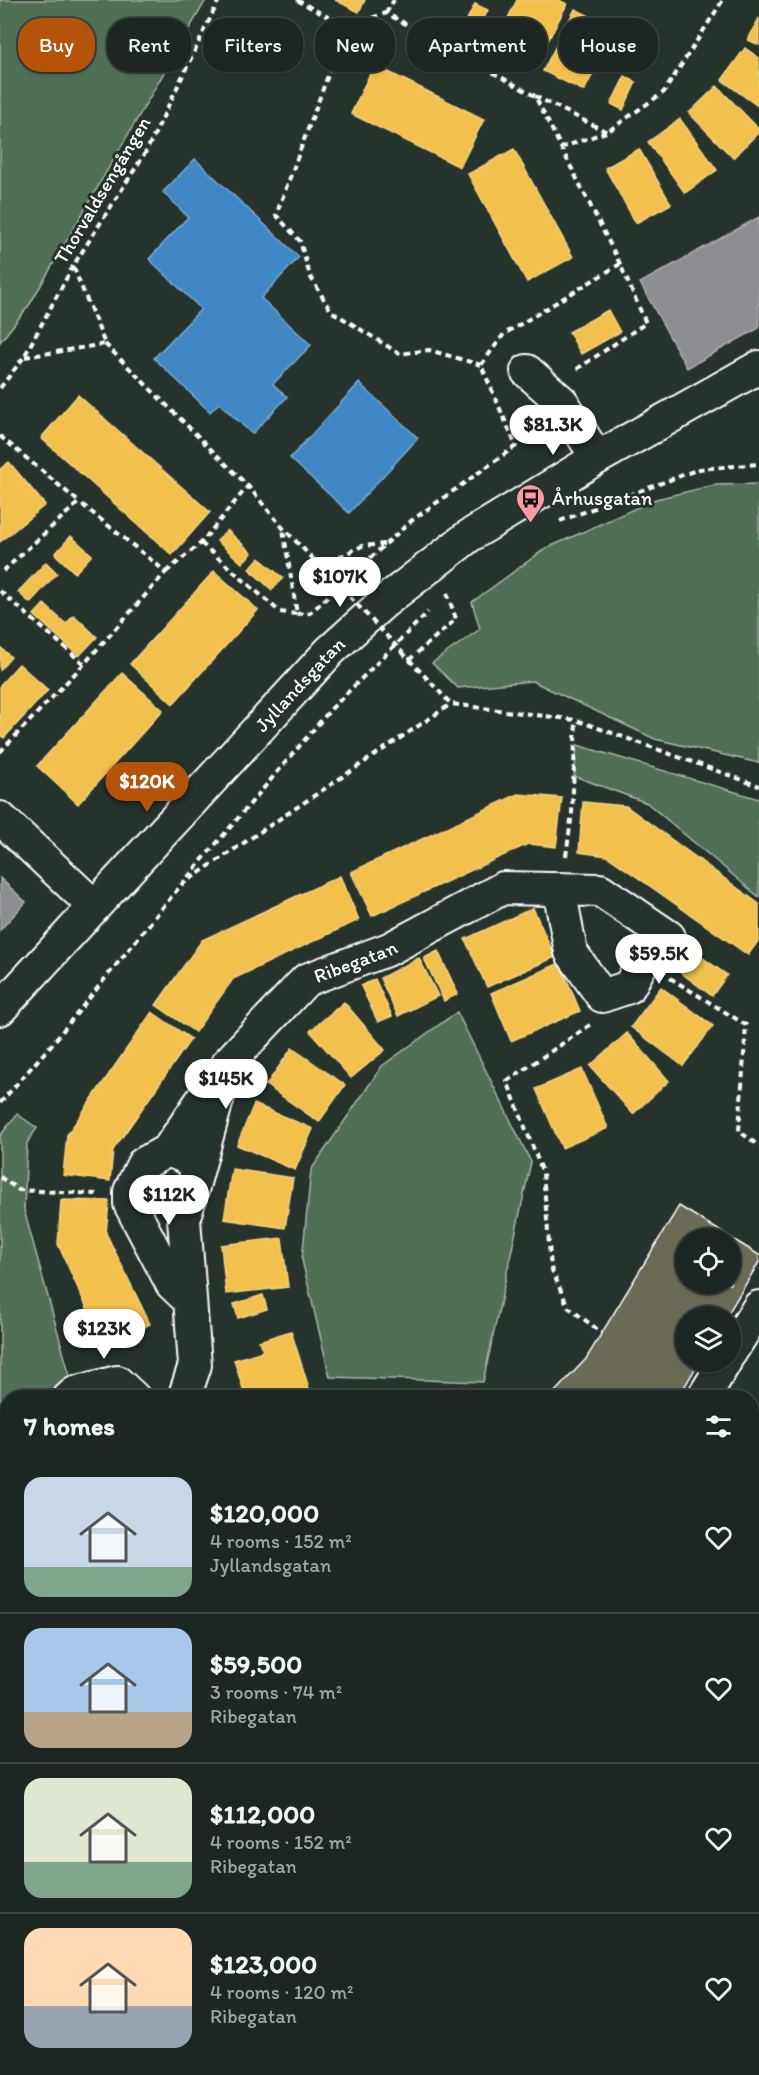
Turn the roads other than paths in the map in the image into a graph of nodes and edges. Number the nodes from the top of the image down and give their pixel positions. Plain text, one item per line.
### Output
1 (759, 367) edge
2 (537, 380) road end
3 (597, 458) junction
4 (0, 818) edge
5 (559, 889) junction
6 (94, 906) junction
7 (0, 1009) edge
8 (227, 1064) junction
9 (168, 1150) junction
10 (199, 1163) junction
11 (190, 1302) junction
12 (759, 1307) edge
13 (741, 1336) edge
14 (719, 1372) edge
15 (83, 1390) edge
16 (126, 1390) edge
17 (187, 1390) edge
18 (708, 1390) edge

1 - 3 street, Jyllandsgatan
2 - 3 street
3 - 6 street, Jyllandsgatan
4 - 6 street
5 - 5 street, Ribegatan
5 - 8 street, Ribegatan
6 - 7 street, Jyllandsgatan
8 - 9 street
8 - 10 street, Ribegatan
9 - 10 street
9 - 11 street
10 - 11 street, Ribegatan
11 - 17 street, Ribegatan
12 - 13 street
14 - 18 street
15 - 16 street

